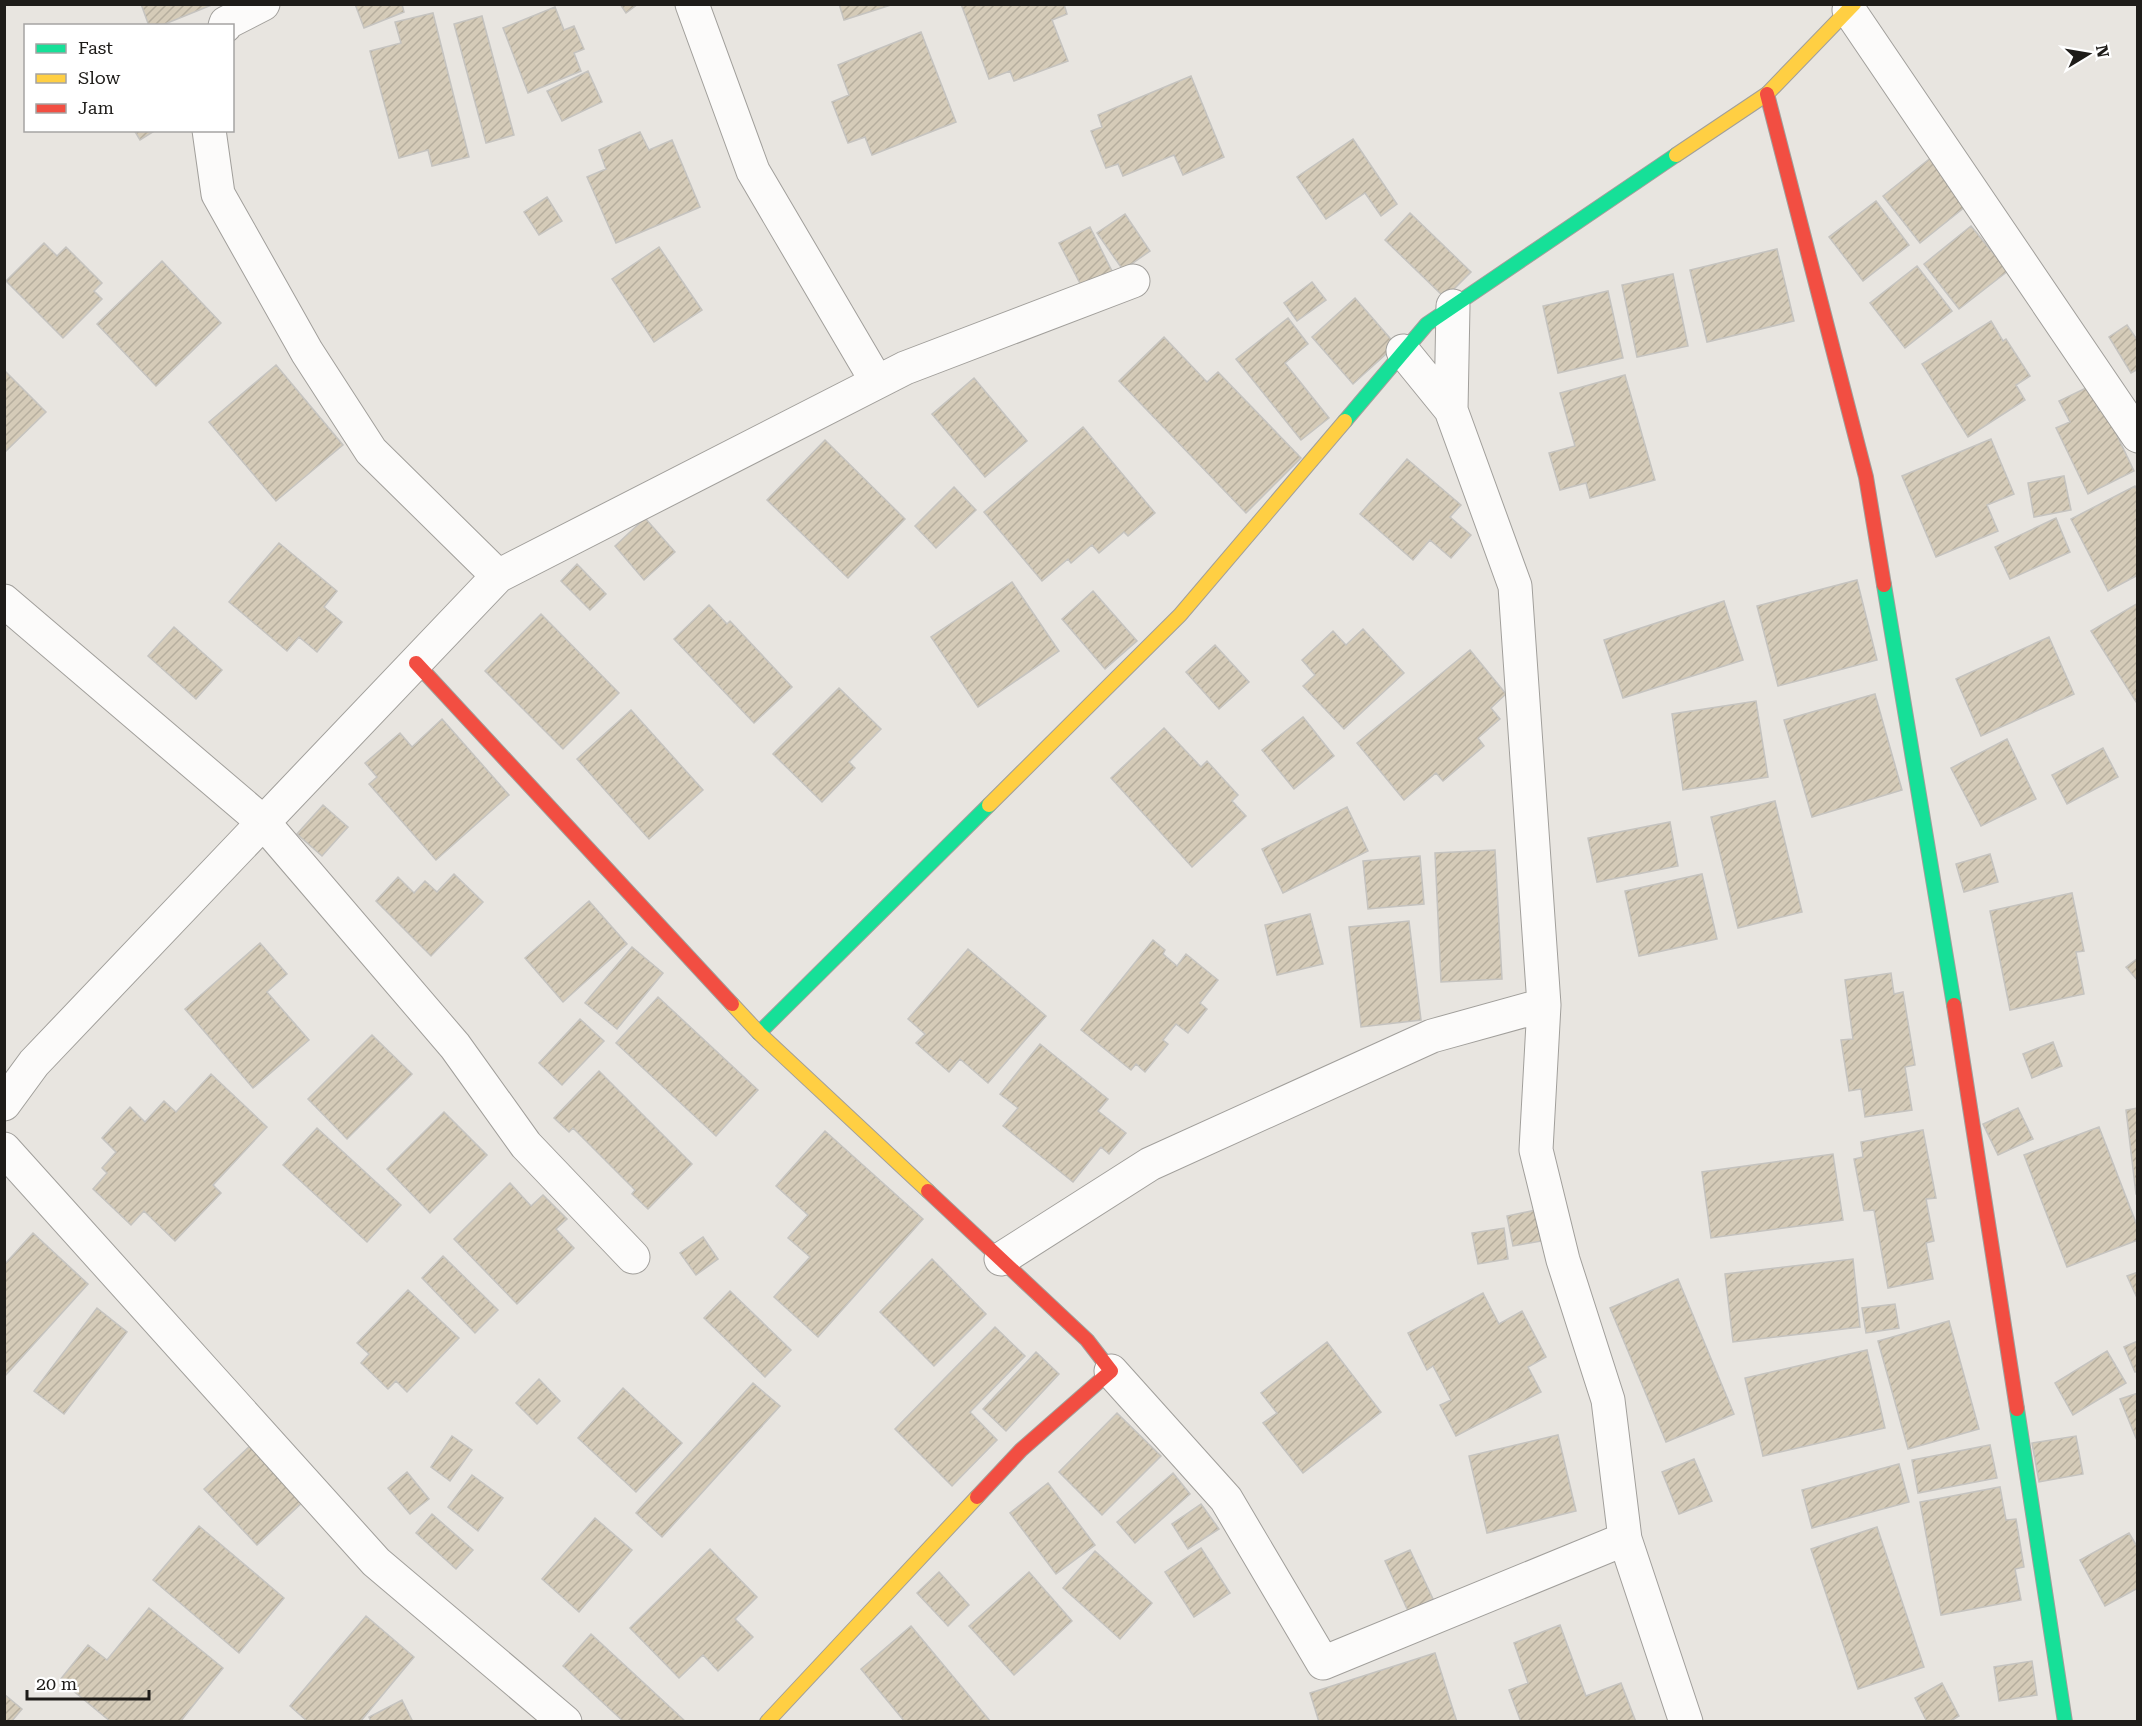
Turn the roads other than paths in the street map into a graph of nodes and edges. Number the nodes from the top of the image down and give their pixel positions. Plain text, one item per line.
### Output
1 (263, 4) edge
2 (692, 4) edge
3 (1851, 7) edge
4 (226, 24) edge
5 (1767, 93) junction
6 (209, 132) edge
7 (1133, 281) dead end
8 (1453, 306) junction
9 (1404, 351) junction
10 (877, 382) junction
11 (1451, 410) junction
12 (2138, 436) edge
13 (498, 576) junction
14 (4, 601) edge
15 (416, 663) junction
16 (263, 822) junction
17 (1544, 1005) junction
18 (759, 1033) junction
19 (4, 1104) edge
20 (4, 1149) edge
21 (633, 1257) dead end
22 (1001, 1259) junction
23 (1111, 1371) junction
24 (1626, 1539) junction
25 (566, 1722) edge
26 (767, 1722) edge
27 (1686, 1722) edge
28 (2065, 1722) edge

1 - 4 street
2 - 10 street
3 - 5 street
3 - 12 street
5 - 8 street
5 - 28 street
6 - 13 street
7 - 10 street
8 - 9 street
8 - 11 street
9 - 11 street
9 - 18 street
10 - 13 street
11 - 17 street
13 - 15 street
14 - 16 street
15 - 16 street
15 - 18 street
16 - 19 street
16 - 21 street
17 - 22 street
17 - 24 street
18 - 22 street
20 - 25 street
22 - 23 street
23 - 24 street
23 - 26 street
24 - 27 street

